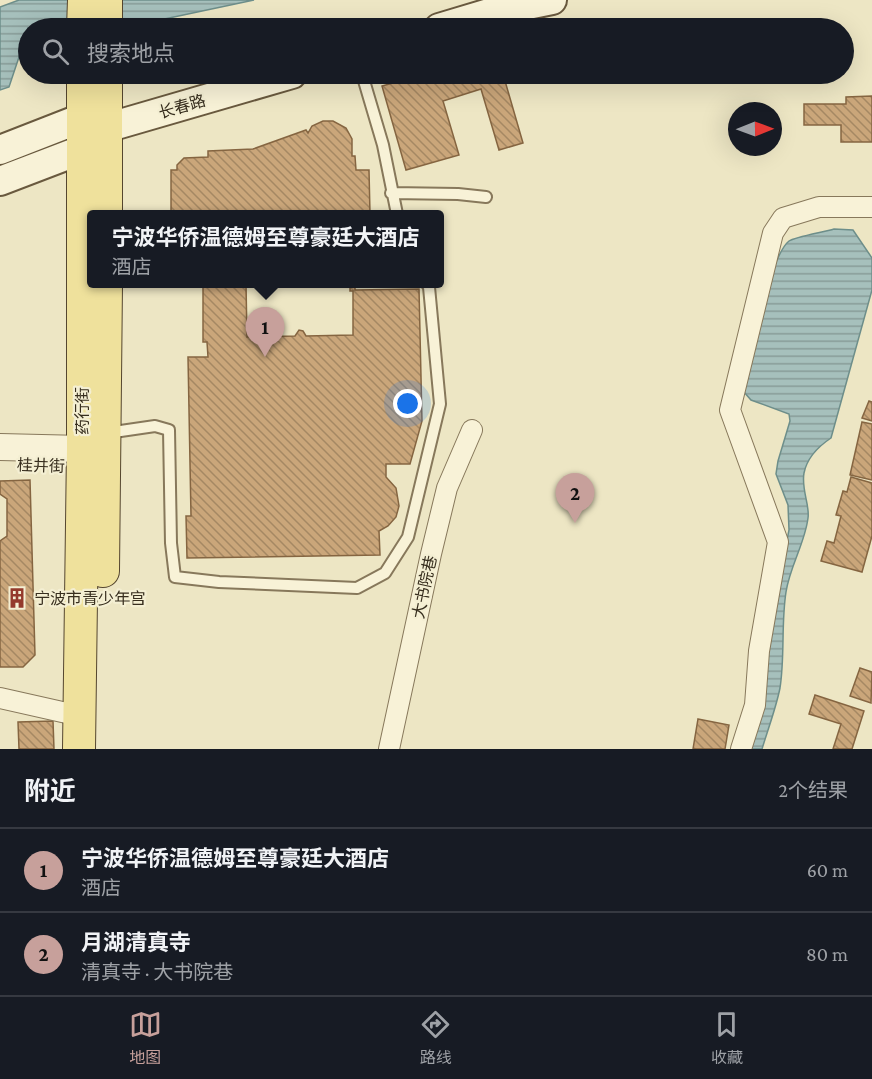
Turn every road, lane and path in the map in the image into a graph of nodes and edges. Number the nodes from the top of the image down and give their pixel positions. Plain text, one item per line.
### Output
1 (84, 0) edge
2 (106, 0) edge
3 (552, 0) edge
4 (83, 18) edge
5 (106, 18) edge
6 (472, 18) edge
7 (86, 84) edge
8 (104, 84) edge
9 (252, 84) edge
10 (365, 84) edge
11 (98, 123) junction
12 (0, 150) edge
13 (81, 150) junction
14 (0, 181) edge
15 (392, 193) junction
16 (486, 197) dead end
17 (872, 207) edge
18 (106, 210) edge
19 (396, 210) edge
20 (106, 288) edge
21 (429, 288) edge
22 (472, 430) dead end
23 (0, 447) edge
24 (90, 450) junction
25 (0, 464) edge
26 (0, 698) edge
27 (80, 716) junction
28 (79, 749) edge
29 (101, 749) edge
30 (389, 749) edge
31 (741, 749) edge

1 - 4 main road
2 - 5 main road
3 - 6 main road
7 - 11 main road, 药行街
8 - 11 main road, 药行街
9 - 11 main road, 长春路
10 - 15 lane
11 - 12 main road, 长春路
11 - 13 main road, 药行街
11 - 18 main road, 药行街
13 - 14 main road
13 - 24 main road, 药行街
15 - 16 lane
15 - 19 lane
17 - 31 street
20 - 24 main road, 药行街
21 - 24 lane
22 - 30 street, 大书院巷
23 - 24 street, 桂井街
24 - 25 street, 桂井街
24 - 27 main road, 药行街
24 - 29 main road, 药行街
26 - 27 street
27 - 28 main road, 药行街

